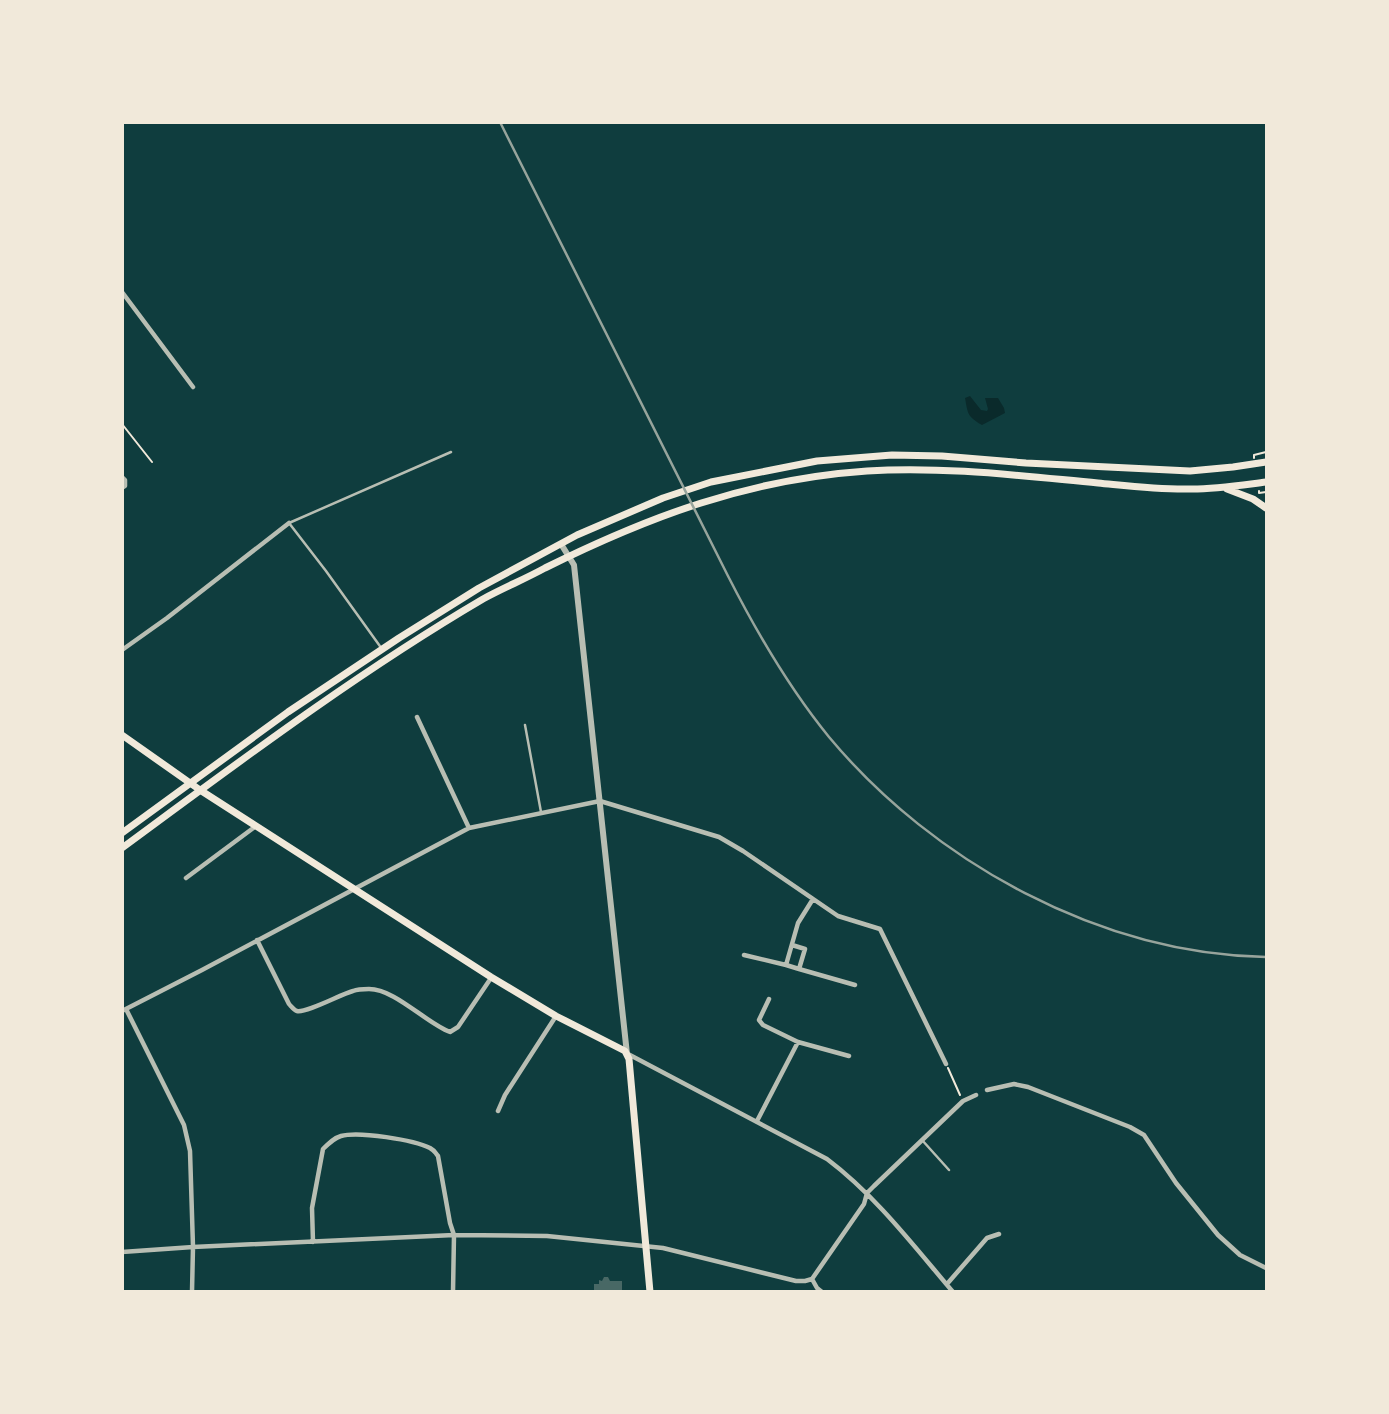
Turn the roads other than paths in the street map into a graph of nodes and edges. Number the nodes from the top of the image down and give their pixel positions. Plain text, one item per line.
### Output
1 (122, 292) edge
2 (193, 387) dead end
3 (451, 452) dead end
4 (1266, 462) edge
5 (122, 477) edge
6 (1266, 482) edge
7 (122, 488) edge
8 (1223, 488) junction
9 (1266, 508) edge
10 (289, 523) junction
11 (561, 544) junction
12 (569, 556) junction
13 (382, 649) junction
14 (122, 650) edge
15 (417, 718) dead end
16 (525, 725) dead end
17 (122, 735) edge
18 (191, 783) junction
19 (201, 790) junction
20 (600, 801) junction
21 (541, 812) junction
22 (257, 825) junction
23 (469, 828) junction
24 (122, 833) edge
25 (122, 848) edge
26 (186, 878) dead end
27 (355, 889) junction
28 (813, 899) junction
29 (257, 940) junction
30 (792, 945) junction
31 (744, 955) dead end
32 (786, 965) junction
33 (799, 969) junction
34 (491, 977) junction
35 (855, 985) dead end
36 (769, 999) dead end
37 (124, 1009) edge
38 (556, 1016) junction
39 (797, 1042) junction
40 (627, 1054) junction
41 (849, 1056) dead end
42 (946, 1064) road end
43 (987, 1090) dead end
44 (976, 1095) dead end
45 (498, 1111) dead end
46 (757, 1121) junction
47 (922, 1140) junction
48 (949, 1170) dead end
49 (867, 1193) junction
50 (999, 1234) dead end
51 (454, 1235) junction
52 (313, 1242) junction
53 (193, 1247) junction
54 (647, 1247) junction
55 (122, 1252) edge
56 (1266, 1268) edge
57 (812, 1279) junction
58 (947, 1284) junction
59 (191, 1292) edge
60 (453, 1292) edge
61 (650, 1292) edge
62 (822, 1292) edge
63 (953, 1292) edge

1 - 2 street
3 - 10 lane
4 - 11 main road
5 - 7 street
6 - 8 main road
8 - 9 main road
8 - 12 main road
10 - 13 lane
10 - 14 street
11 - 12 street
11 - 13 main road
12 - 19 main road
12 - 20 street
13 - 18 main road
15 - 23 street
16 - 21 lane
17 - 18 main road
18 - 19 main road
18 - 24 main road
19 - 22 main road
19 - 25 main road
20 - 21 street
20 - 28 street
20 - 40 street
21 - 23 street
22 - 26 street
22 - 27 main road
23 - 27 street
27 - 29 street
27 - 34 main road
28 - 30 street
28 - 42 street
29 - 34 street
29 - 37 street
30 - 32 street
30 - 33 street
31 - 32 street
32 - 33 street
33 - 35 street
34 - 38 main road
36 - 39 street
37 - 53 street
38 - 40 main road
38 - 45 street
39 - 41 street
39 - 46 street
40 - 46 street
40 - 54 main road
43 - 56 street
44 - 47 street
46 - 49 street
47 - 48 lane
47 - 49 street
49 - 57 street
49 - 58 street
50 - 58 street
51 - 52 street
51 - 52 street
51 - 54 street
51 - 60 street
52 - 53 street
53 - 55 street
53 - 59 street
54 - 57 street
54 - 61 main road
57 - 62 street
58 - 63 street

